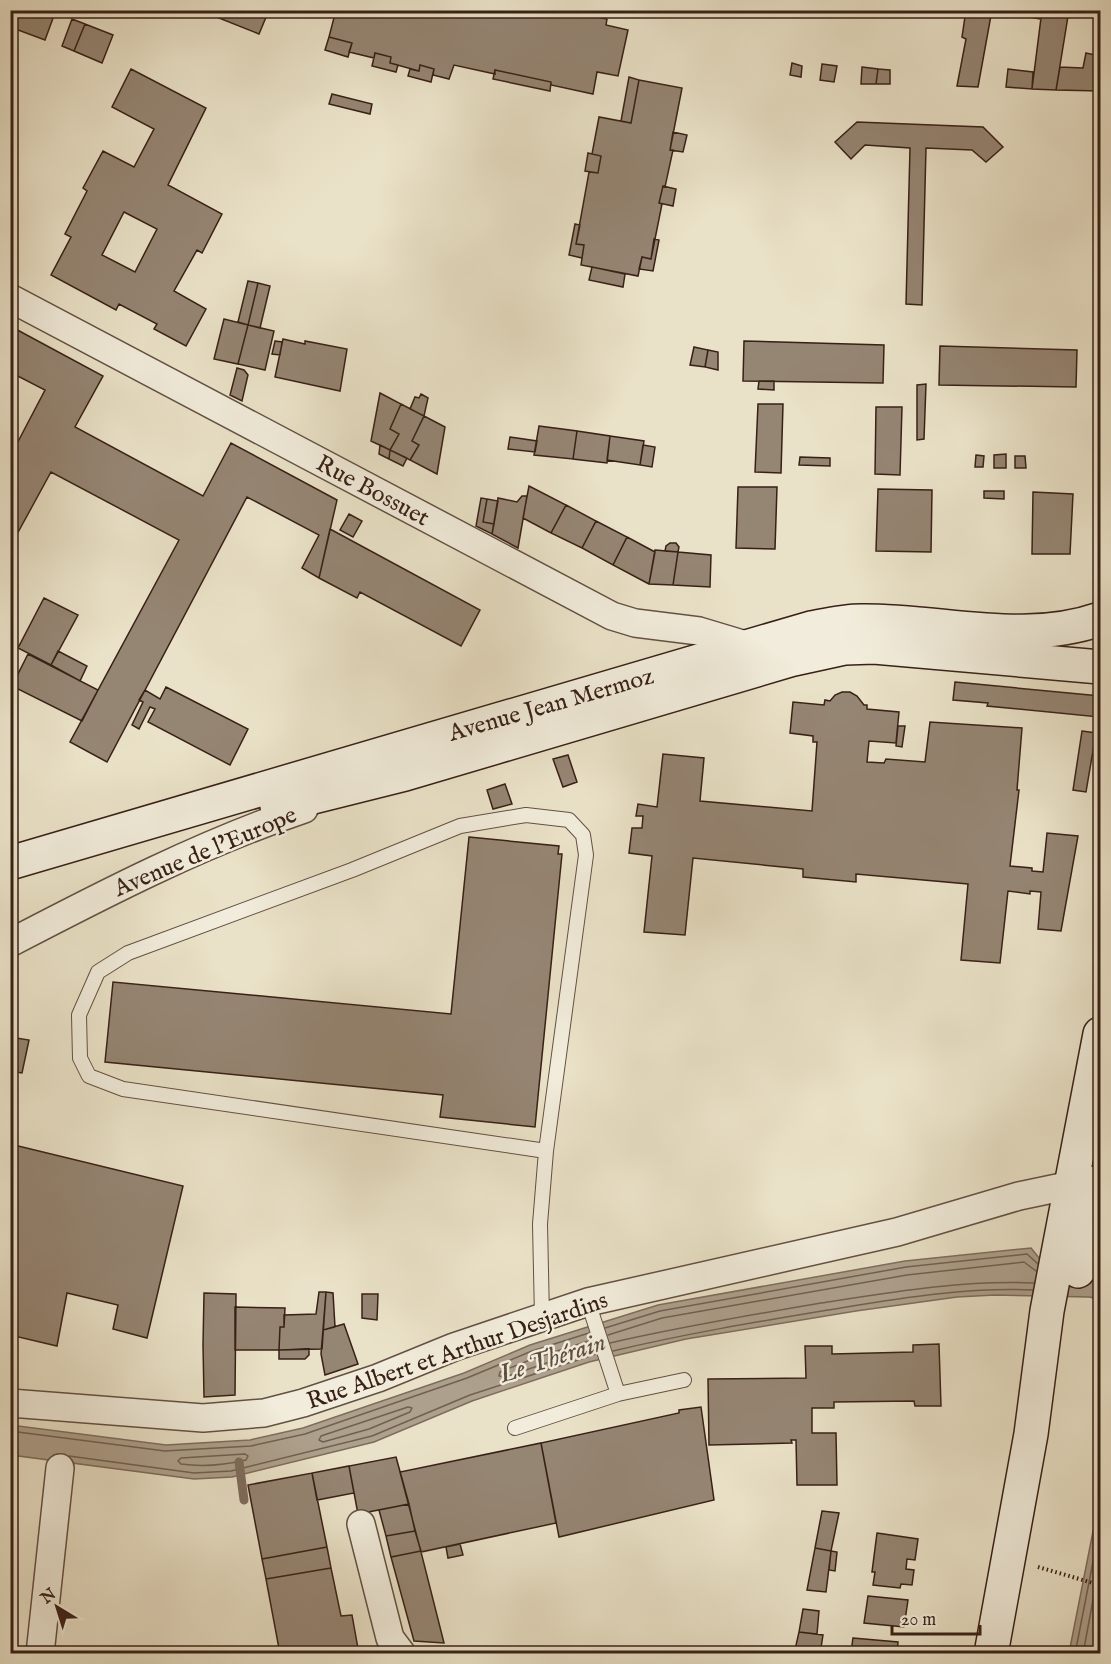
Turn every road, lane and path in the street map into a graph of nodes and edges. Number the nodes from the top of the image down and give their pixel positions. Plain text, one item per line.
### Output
1 (10, 298) edge
2 (1101, 619) edge
3 (749, 646) junction
4 (1101, 668) edge
5 (405, 774) junction
6 (190, 809) junction
7 (10, 846) edge
8 (10, 863) edge
9 (10, 884) edge
10 (10, 942) edge
11 (1101, 1034) edge
12 (546, 1151) junction
13 (1091, 1186) edge
14 (591, 1310) junction
15 (542, 1317) junction
16 (684, 1380) dead end
17 (618, 1394) junction
18 (10, 1403) edge
19 (515, 1428) dead end
20 (60, 1468) dead end
21 (361, 1524) dead end
22 (1008, 1559) junction
23 (1101, 1585) edge
24 (40, 1653) edge
25 (402, 1653) edge
26 (991, 1653) edge

1 - 3 street, Rue Bossuet
2 - 3 main road, Avenue Jean Mermoz
3 - 6 main road, Avenue Jean Mermoz
4 - 5 main road, Avenue Jean Mermoz
5 - 9 main road, Avenue Jean Mermoz
5 - 10 street, Avenue de l'Europe
6 - 7 street, Avenue de l'Europe
6 - 8 main road, Avenue Jean Mermoz
11 - 13 main road
12 - 12 lane
12 - 15 lane
13 - 14 street, Rue Albert et Arthur Desjardins
13 - 22 main road
14 - 15 street, Rue Albert et Arthur Desjardins
14 - 17 lane
15 - 18 street, Rue Albert et Arthur Desjardins
16 - 17 lane
17 - 19 lane
20 - 24 street
21 - 25 street
22 - 23 path
22 - 26 main road

